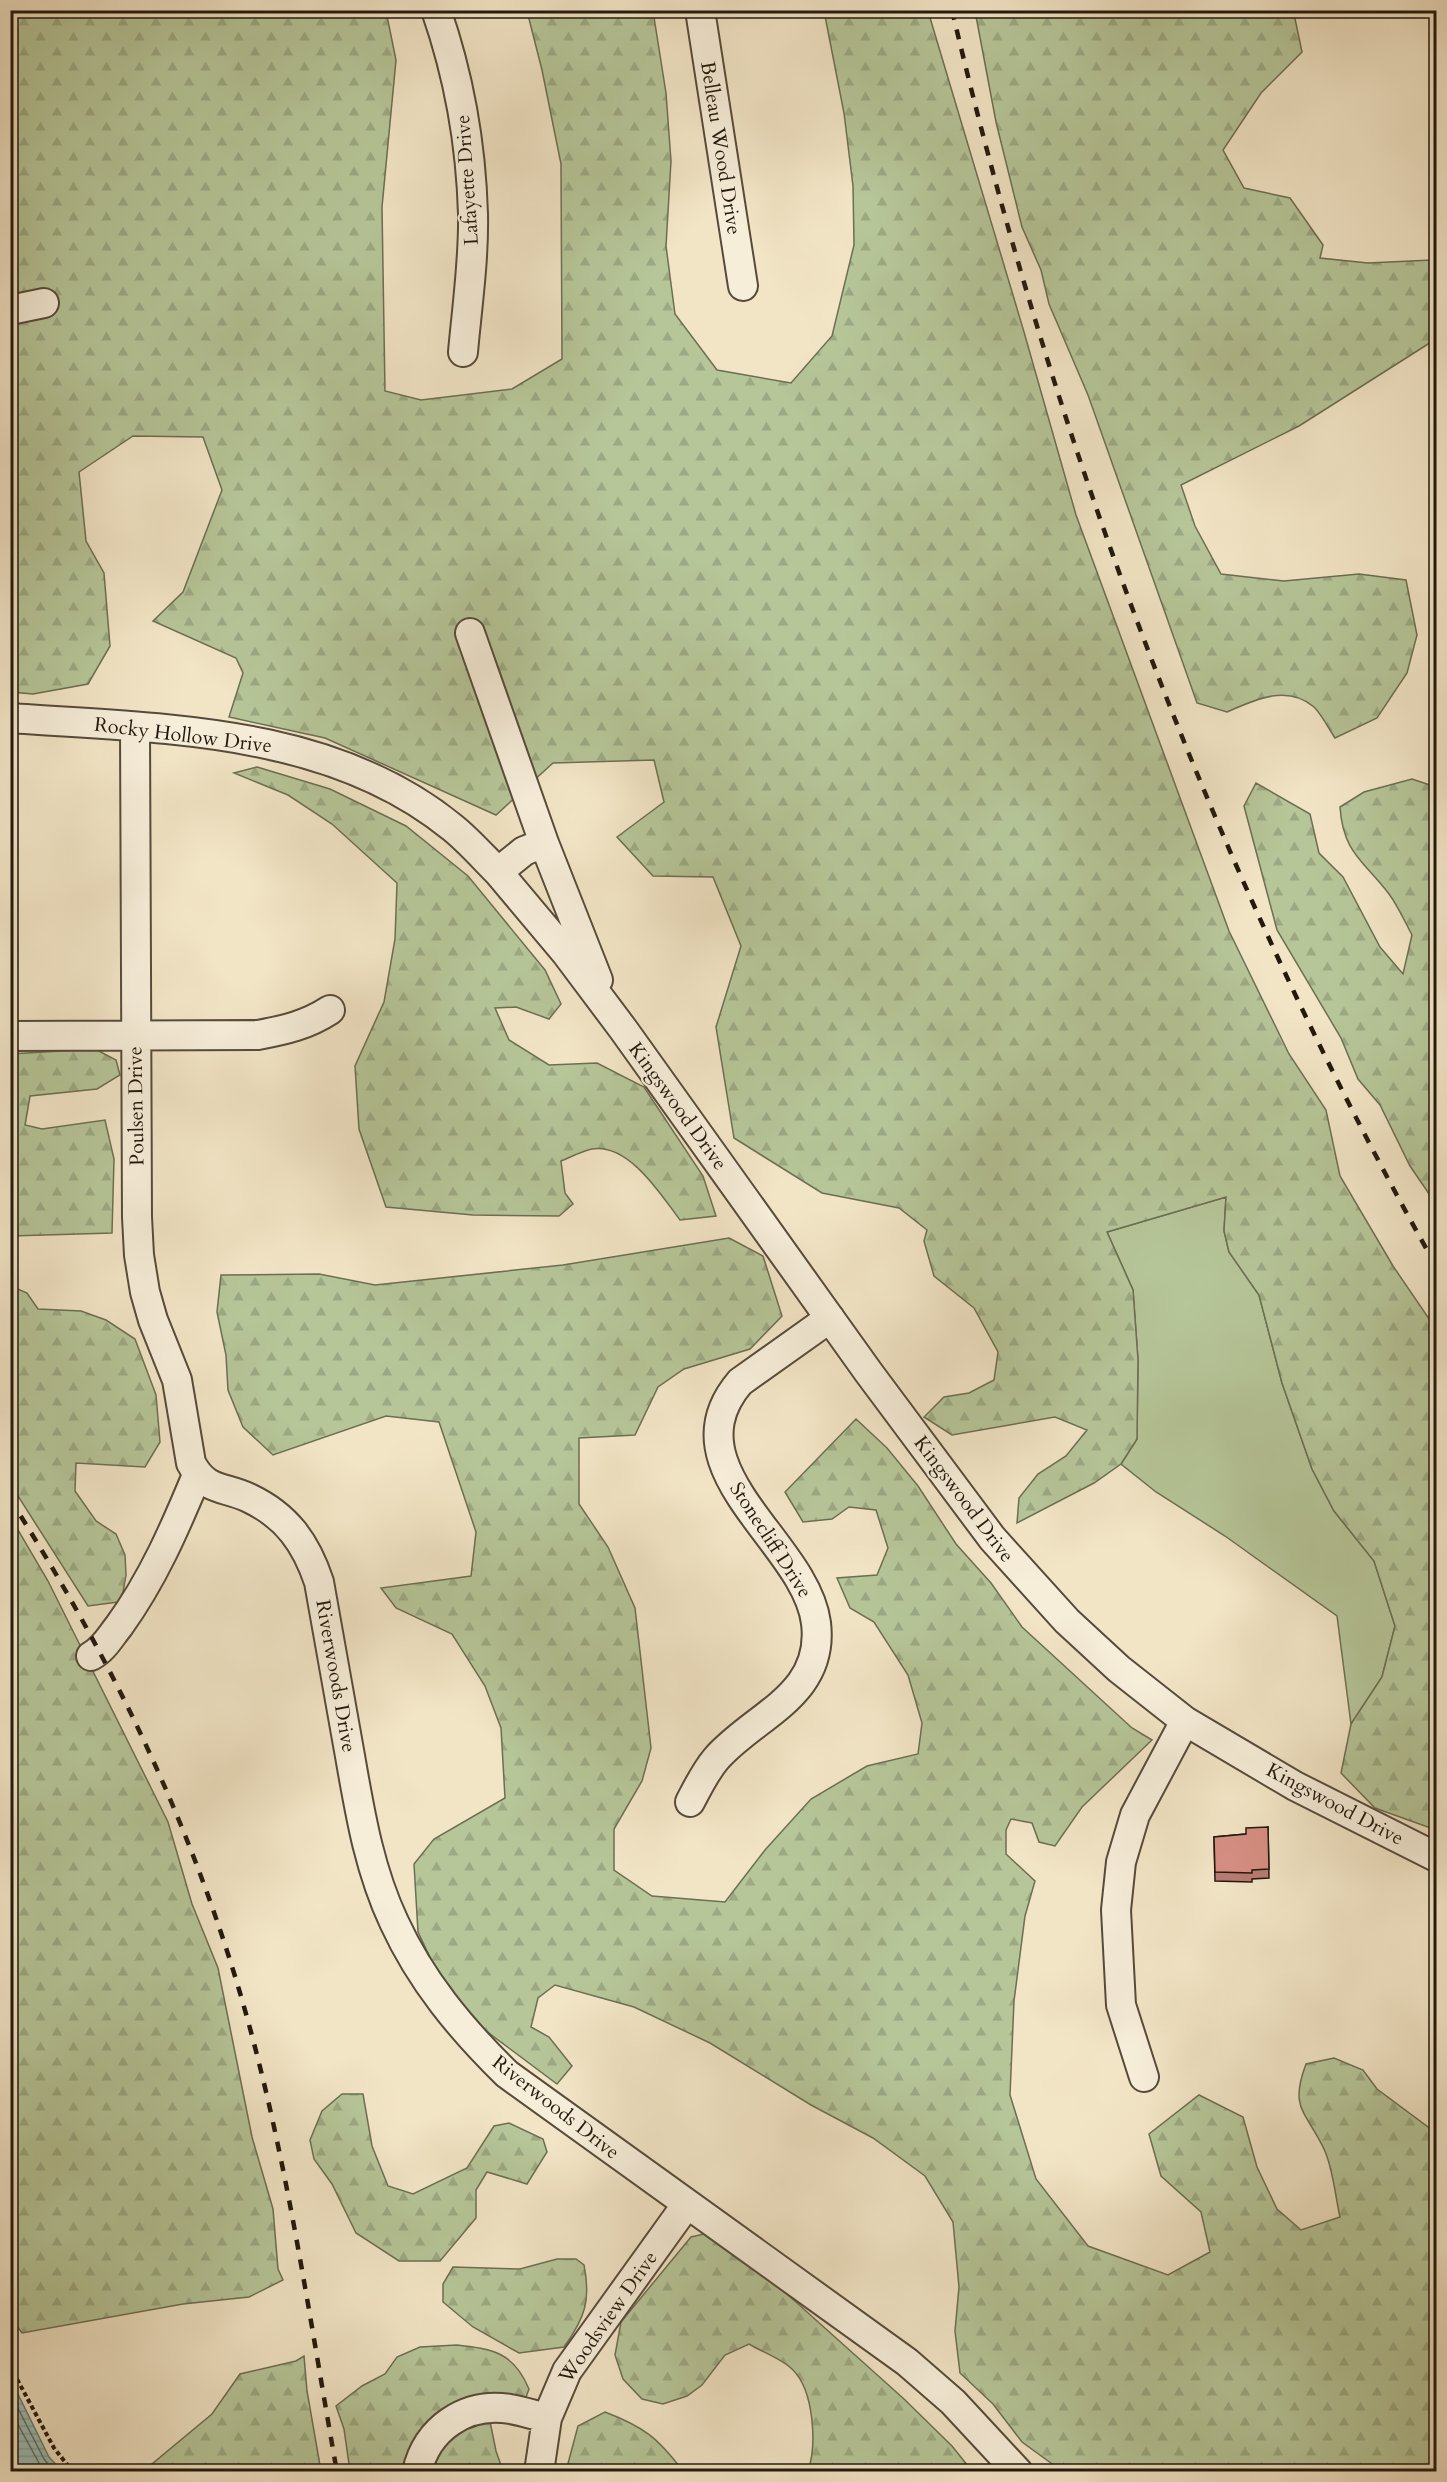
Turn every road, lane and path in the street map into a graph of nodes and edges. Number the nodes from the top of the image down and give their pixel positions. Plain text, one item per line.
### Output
1 (436, 10) edge
2 (700, 10) edge
3 (743, 286) dead end
4 (44, 303) dead end
5 (10, 310) edge
6 (463, 352) dead end
7 (470, 633) dead end
8 (10, 718) edge
9 (135, 727) junction
10 (544, 843) junction
11 (498, 872) junction
12 (330, 1010) dead end
13 (611, 1013) junction
14 (10, 1036) edge
15 (136, 1036) junction
16 (830, 1318) junction
17 (198, 1475) junction
18 (92, 1656) dead end
19 (1185, 1721) junction
20 (690, 1802) dead end
21 (1437, 1857) edge
22 (1144, 2077) dead end
23 (687, 2204) junction
24 (10, 2366) edge
25 (547, 2418) junction
26 (73, 2472) edge
27 (417, 2472) edge
28 (539, 2472) edge
29 (1018, 2472) edge

1 - 6 street, Lafayette Drive
2 - 3 street, Belleau Wood Drive
4 - 5 street
7 - 10 street, Kingswood Drive
8 - 9 street, Rocky Hollow Drive
9 - 11 street, Rocky Hollow Drive
9 - 15 street, Poulsen Drive
10 - 11 street
10 - 13 street, Kingswood Drive
11 - 13 street, Kingswood Drive
12 - 15 street
13 - 16 street, Kingswood Drive
14 - 15 street
15 - 17 street, Poulsen Drive
16 - 19 street, Kingswood Drive
16 - 20 street, Stonecliff Drive
17 - 18 street
17 - 23 street, Riverwoods Drive
19 - 21 street, Kingswood Drive
19 - 22 street
23 - 25 street, Woodsview Drive
23 - 29 street, Riverwoods Drive
24 - 26 path
25 - 27 street
25 - 28 street, Woodsview Drive

